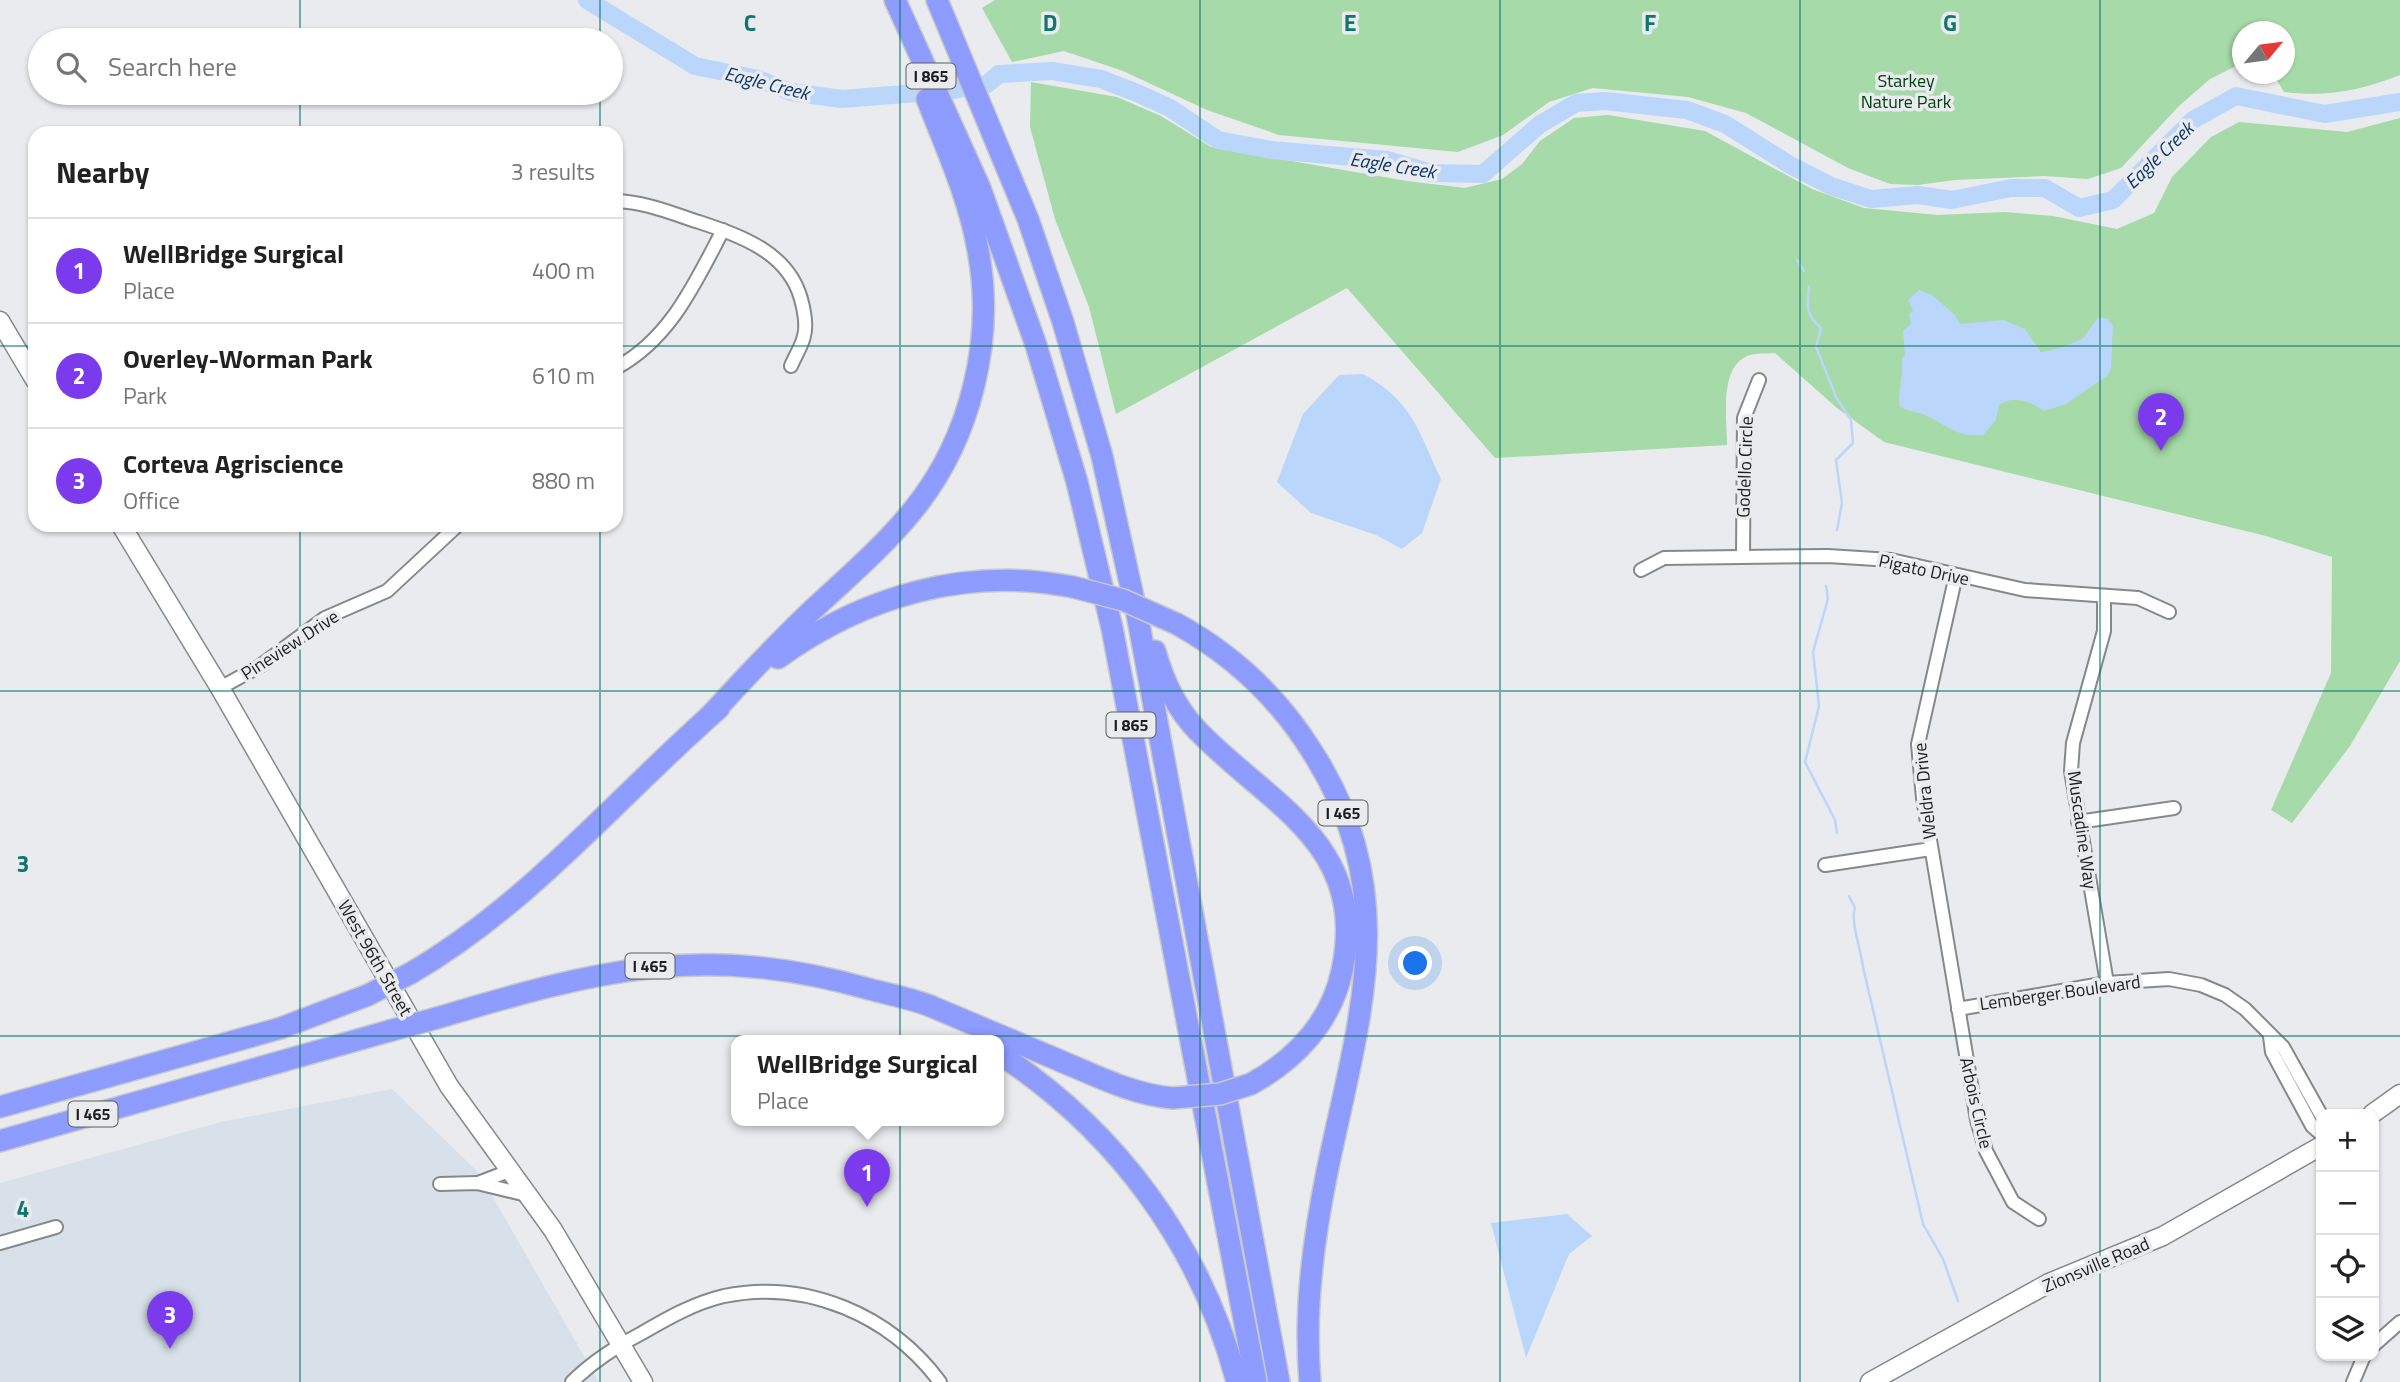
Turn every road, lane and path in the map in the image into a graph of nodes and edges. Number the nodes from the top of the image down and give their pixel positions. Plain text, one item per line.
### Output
1 (939, 6) edge
2 (894, 8) edge
3 (950, 138) junction
4 (623, 202) edge
5 (723, 230) junction
6 (0, 321) edge
7 (623, 363) edge
8 (791, 366) dead end
9 (28, 368) edge
10 (1759, 380) dead end
11 (125, 532) edge
12 (450, 532) edge
13 (1125, 551) junction
14 (1742, 556) junction
15 (1641, 570) dead end
16 (1955, 575) junction
17 (2104, 596) junction
18 (2169, 612) dead end
19 (220, 688) junction
20 (709, 717) junction
21 (2174, 808) dead end
22 (2078, 822) junction
23 (1931, 849) junction
24 (1825, 865) dead end
25 (2107, 983) junction
26 (866, 988) junction
27 (1958, 1009) junction
28 (968, 1035) edge
29 (1000, 1035) edge
30 (2270, 1036) junction
31 (1004, 1037) edge
32 (1004, 1057) edge
33 (2400, 1094) edge
34 (0, 1107) edge
35 (2318, 1109) edge
36 (2379, 1109) edge
37 (2316, 1130) edge
38 (0, 1141) edge
39 (2316, 1149) edge
40 (509, 1171) junction
41 (477, 1183) junction
42 (440, 1184) dead end
43 (527, 1195) junction
44 (2039, 1219) dead end
45 (56, 1227) dead end
46 (0, 1243) edge
47 (2400, 1322) edge
48 (2379, 1341) edge
49 (621, 1345) junction
50 (2362, 1361) edge
51 (572, 1382) edge
52 (643, 1382) edge
53 (940, 1382) edge
54 (1237, 1382) edge
55 (1255, 1382) edge
56 (1279, 1382) edge
57 (1310, 1382) edge
58 (1870, 1382) edge
59 (2353, 1382) edge

1 - 13 highway, I 865
2 - 3 highway
3 - 20 highway
3 - 55 highway, I 865
4 - 5 street
5 - 7 street
5 - 8 street
6 - 9 main road
10 - 14 street, Godello Circle
11 - 19 main road, West 96th Street
12 - 19 street, Pineview Drive
13 - 31 highway, bridge
13 - 56 highway, I 865
14 - 15 street, Pigato Drive
14 - 16 street, Pigato Drive
16 - 17 street, Pigato Drive
16 - 23 street, Weldra Drive
17 - 18 street, Pigato Drive
17 - 22 street, Muscadine Way
19 - 40 main road, West 96th Street
20 - 34 highway, I 465, bridge
20 - 57 highway, I 465, bridge
21 - 22 street
22 - 25 street, Muscadine Way
23 - 24 street
23 - 27 street, Weldra Drive
25 - 27 street, Lemberger Boulevard
25 - 30 street, Lemberger Boulevard
26 - 28 highway, I 465
26 - 29 highway, bridge
26 - 38 highway, I 465, bridge
27 - 44 street, Arbois Circle
30 - 35 street, Lemberger Boulevard
30 - 37 street, Lemberger Boulevard
32 - 54 highway
33 - 36 main road
39 - 58 main road, Zionsville Road
40 - 41 street
40 - 43 main road, West 96th Street
41 - 42 street
41 - 43 street
43 - 49 main road, West 96th Street
45 - 46 street
47 - 48 street
49 - 51 street
49 - 52 main road, West 96th Street
49 - 53 street
50 - 59 street

